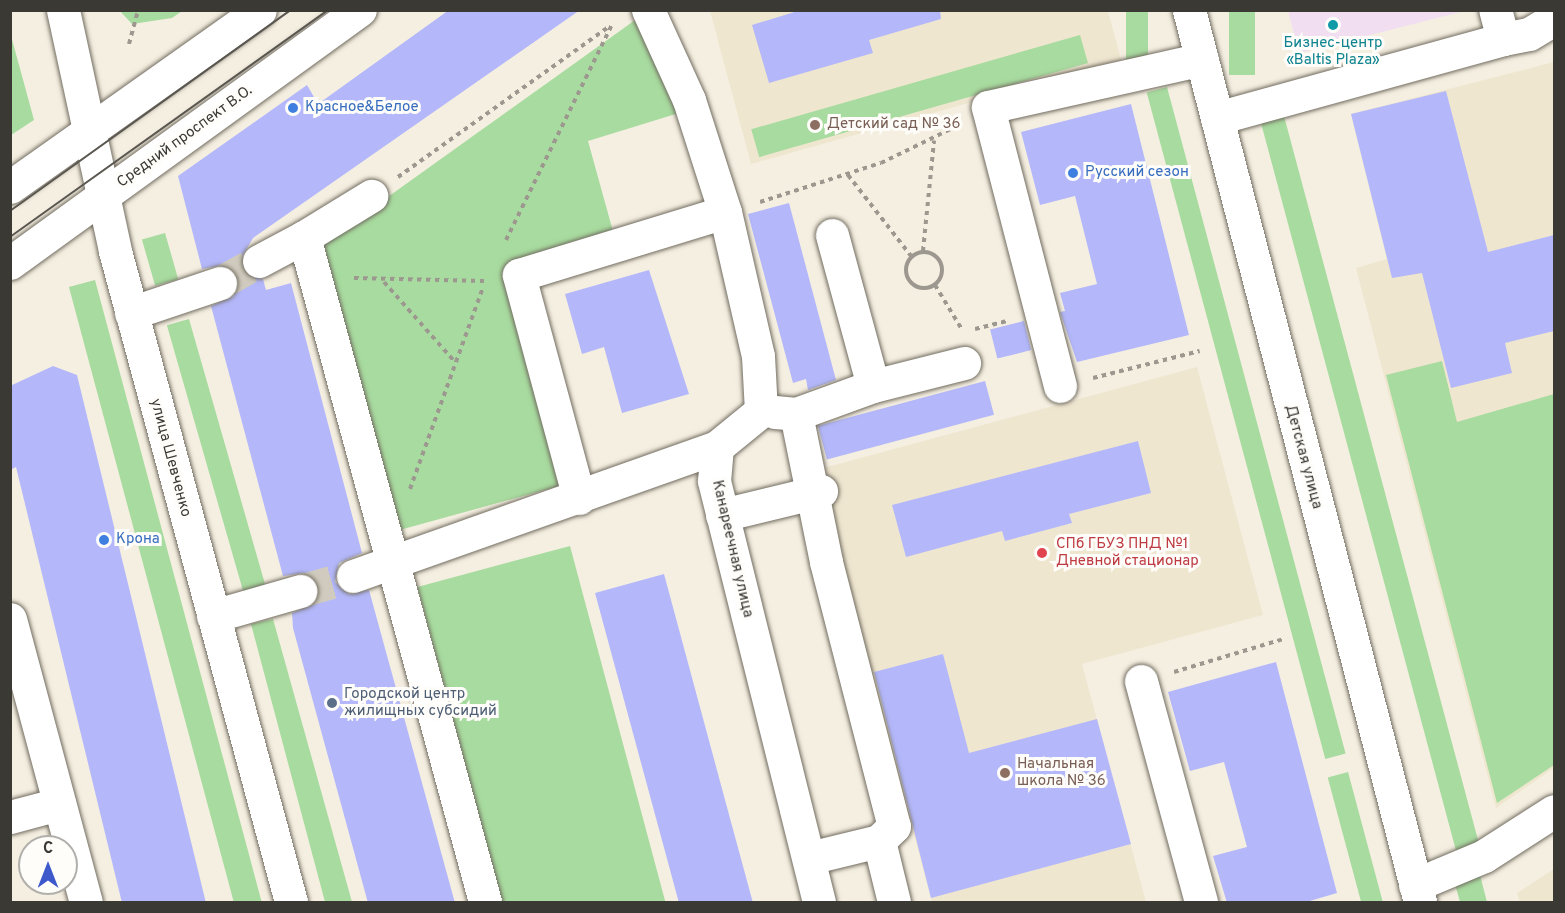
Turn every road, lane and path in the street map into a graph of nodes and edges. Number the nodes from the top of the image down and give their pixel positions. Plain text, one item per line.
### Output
1 (63, 10) edge
2 (138, 10) edge
3 (260, 10) edge
4 (360, 10) edge
5 (1189, 10) edge
6 (634, 15) edge
7 (1554, 19) edge
8 (1499, 25) edge
9 (129, 44) dead end
10 (1202, 59) junction
11 (988, 107) junction
12 (1217, 118) junction
13 (91, 132) junction
14 (934, 140) junction
15 (848, 175) junction
16 (10, 187) edge
17 (104, 196) junction
18 (371, 196) joint
19 (725, 212) junction
20 (832, 235) dead end
21 (304, 237) junction
22 (923, 251) junction
23 (912, 256) junction
24 (259, 261) tunnel mouth
25 (10, 262) edge
26 (314, 274) junction
27 (519, 275) junction
28 (384, 282) junction
29 (220, 283) tunnel mouth
30 (935, 285) junction
31 (1041, 312) junction
32 (131, 313) junction
33 (1200, 351) dead end
34 (455, 362) dead end
35 (964, 363) dead end
36 (873, 386) junction
37 (1060, 386) joint
38 (761, 411) junction
39 (796, 414) junction
40 (717, 447) junction
41 (815, 491) junction
42 (579, 498) junction
43 (722, 515) junction
44 (394, 561) junction
45 (353, 576) tunnel mouth
46 (300, 591) tunnel mouth
47 (213, 616) junction
48 (10, 619) edge
49 (1282, 639) dead end
50 (1141, 681) joint
51 (59, 804) junction
52 (1554, 811) edge
53 (10, 817) edge
54 (879, 841) junction
55 (809, 858) junction
56 (1417, 894) edge
57 (86, 903) edge
58 (291, 903) edge
59 (485, 903) edge
60 (819, 903) edge
61 (894, 903) edge
62 (1201, 903) edge

1 - 13 street, улица Шевченко
2 - 9 path
3 - 13 street
4 - 17 street, Средний проспект В.О.
5 - 10 street, Детская улица
6 - 18 path
6 - 19 street
7 - 8 street
8 - 12 street
10 - 11 street
10 - 12 street, Детская улица
11 - 14 path
11 - 31 street
12 - 56 street, Детская улица
13 - 16 street
13 - 17 street, улица Шевченко
14 - 15 path
14 - 22 path
15 - 19 path
15 - 23 path
17 - 25 street, Средний проспект В.О.
17 - 32 street, улица Шевченко
18 - 21 street
19 - 27 street
19 - 38 street
20 - 36 street
21 - 24 street
21 - 26 street
22 - 23 path
22 - 30 path
23 - 30 path
26 - 28 path
26 - 44 street
27 - 28 path
27 - 42 street
28 - 34 path
29 - 32 street
30 - 31 path
31 - 37 street
32 - 47 street, улица Шевченко
33 - 37 path
35 - 36 street
36 - 39 street
38 - 39 street
38 - 40 street
39 - 41 street
40 - 42 street
40 - 43 street, Канареечная улица
41 - 43 street
41 - 54 street
42 - 44 street
43 - 55 street, Канареечная улица
44 - 45 street
44 - 59 street
46 - 47 street
47 - 58 street, улица Шевченко
48 - 51 street
49 - 50 path
50 - 62 street
51 - 53 street
51 - 57 street
52 - 56 street
54 - 55 street
54 - 61 street
55 - 60 street, Канареечная улица

